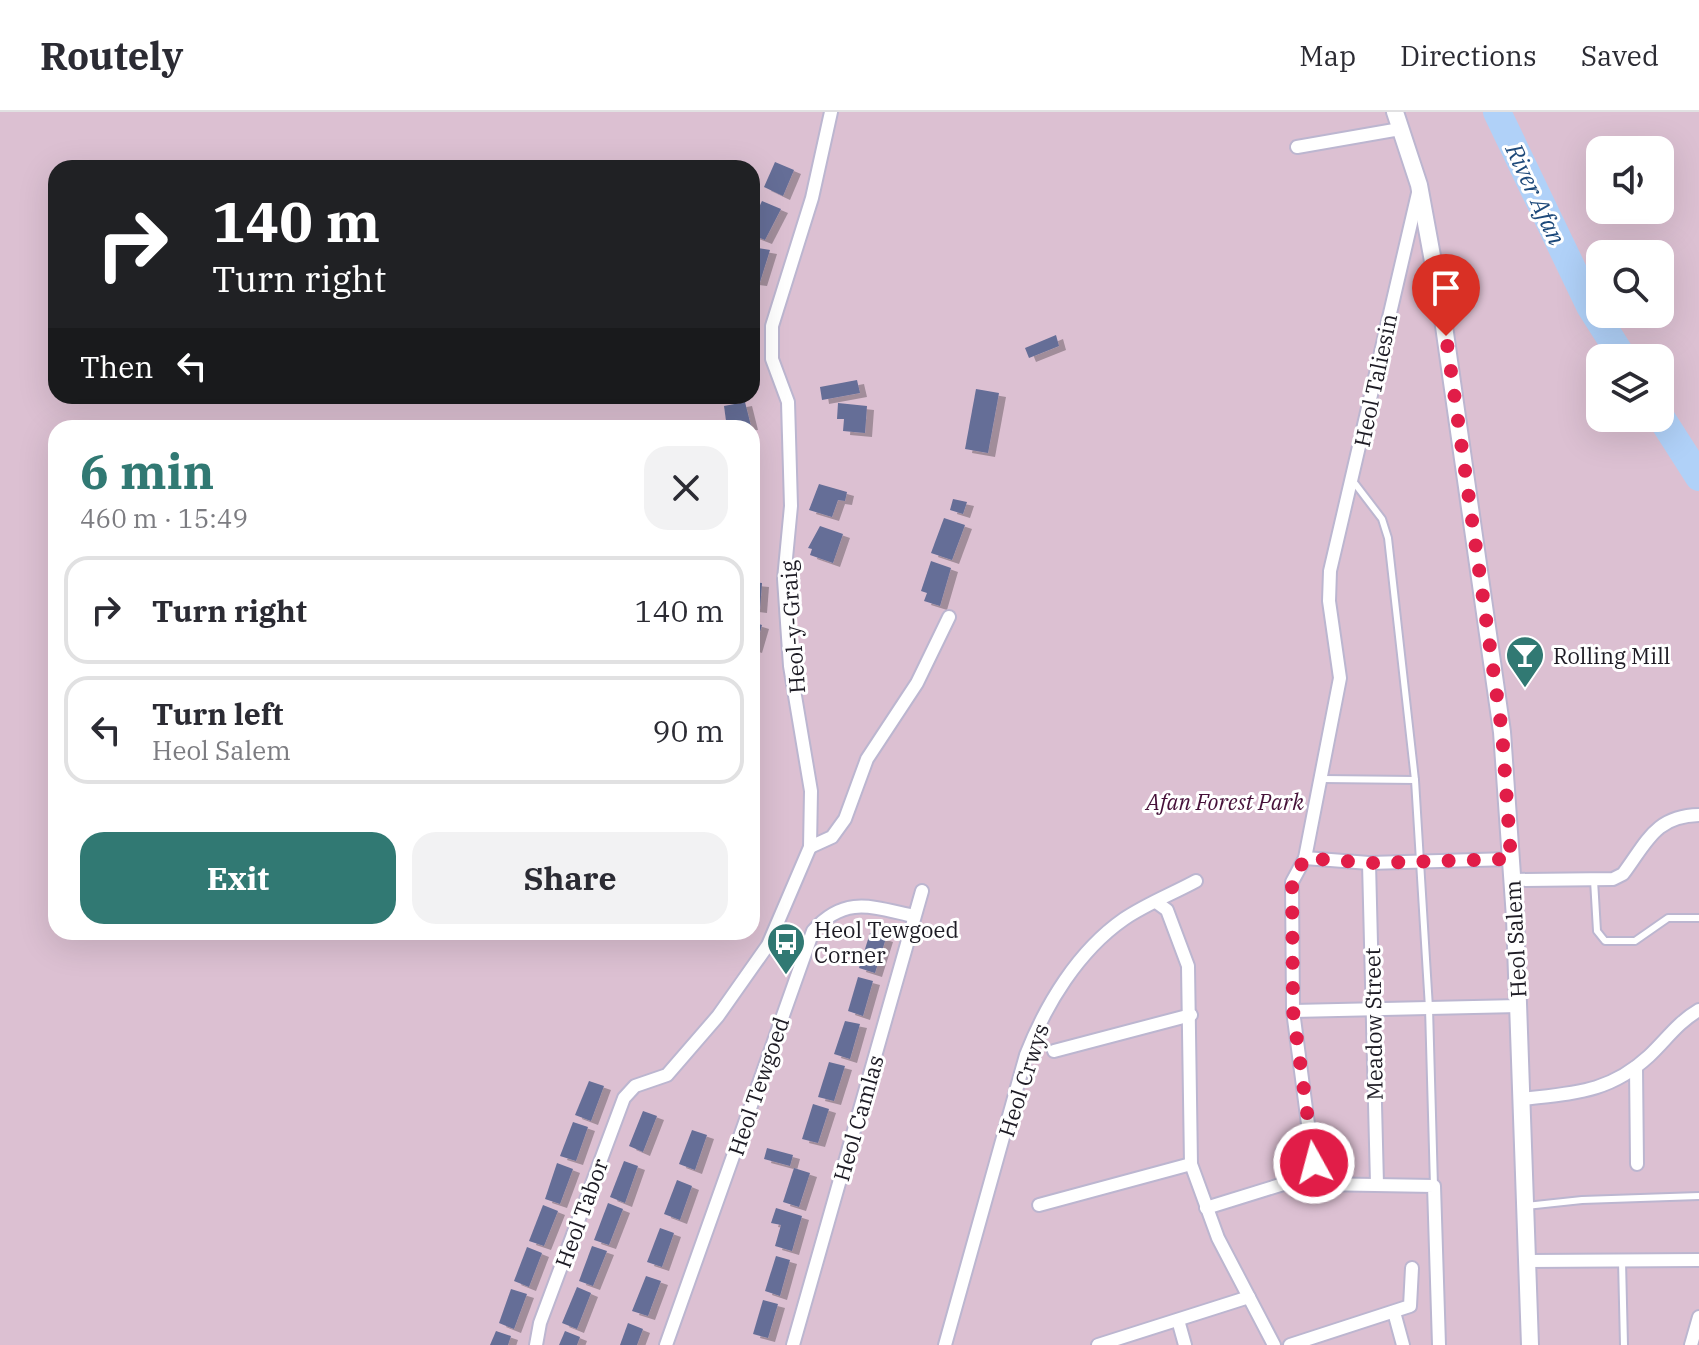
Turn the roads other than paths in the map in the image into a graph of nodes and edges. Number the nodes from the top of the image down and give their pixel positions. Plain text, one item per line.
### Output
1 (831, 112) edge
2 (1395, 112) edge
3 (1400, 129) junction
4 (1297, 147) dead end
5 (1419, 185) junction
6 (1353, 481) junction
7 (949, 617) dead end
8 (1323, 779) junction
9 (1415, 780) junction
10 (1699, 815) edge
11 (810, 847) junction
12 (1305, 858) junction
13 (1511, 859) junction
14 (1421, 862) junction
15 (1369, 863) junction
16 (1513, 880) junction
17 (1594, 880) junction
18 (1196, 881) dead end
19 (922, 891) dead end
20 (1156, 902) junction
21 (914, 916) junction
22 (1699, 918) edge
23 (1519, 1006) junction
24 (1429, 1008) junction
25 (1373, 1010) junction
26 (1699, 1010) edge
27 (1293, 1011) junction
28 (1191, 1015) junction
29 (1054, 1051) dead end
30 (1636, 1067) junction
31 (635, 1086) joint
32 (1522, 1099) junction
33 (1283, 1151) dead end
34 (1191, 1164) junction
35 (1637, 1164) dead end
36 (1377, 1184) junction
37 (1434, 1186) junction
38 (1699, 1196) edge
39 (1039, 1205) dead end
40 (1526, 1206) junction
41 (1206, 1208) junction
42 (1622, 1260) junction
43 (1699, 1260) edge
44 (1527, 1261) junction
45 (1412, 1268) dead end
46 (1249, 1297) junction
47 (1394, 1312) junction
48 (1699, 1317) edge
49 (1178, 1320) junction
50 (1695, 1342) edge
51 (536, 1345) edge
52 (666, 1345) edge
53 (793, 1345) edge
54 (945, 1345) edge
55 (1098, 1345) edge
56 (1185, 1345) edge
57 (1274, 1345) edge
58 (1290, 1345) edge
59 (1403, 1345) edge
60 (1439, 1345) edge
61 (1530, 1345) edge
62 (1624, 1345) edge

1 - 11 street, Heol-y-Graig
2 - 3 main road, Heol Salem
3 - 4 street
3 - 5 main road, Heol Salem
5 - 6 street, Heol Taliesin
5 - 13 main road, Heol Salem
6 - 8 street, Heol Taliesin
6 - 9 lane
7 - 11 street
8 - 9 lane
8 - 12 street, Heol Taliesin
9 - 14 lane
10 - 17 street
11 - 31 street, Heol-y-Graig
12 - 15 street
12 - 27 street, Heol Taliesin
13 - 14 street
13 - 16 main road, Heol Salem
14 - 15 street
14 - 24 lane
15 - 25 street, Meadow Street
16 - 17 street
16 - 23 main road, Heol Salem
17 - 22 lane
18 - 20 street, Heol Crwys
19 - 21 street, Heol Camlas
20 - 28 street
20 - 54 street, Heol Crwys
21 - 52 street, Heol Tewgoed
21 - 53 street, Heol Camlas
23 - 24 street
23 - 32 main road, Heol Salem
24 - 25 street
24 - 37 lane
25 - 27 street
25 - 36 street, Meadow Street
26 - 30 street
27 - 36 street, Heol Taliesin
28 - 29 street
28 - 34 street
30 - 32 street
30 - 35 street
31 - 51 street, Heol Tabor
32 - 40 main road, Heol Salem
33 - 41 street
34 - 39 street
34 - 41 street
36 - 37 street
37 - 60 street
38 - 40 lane
40 - 44 main road, Heol Salem
41 - 46 street
42 - 43 street
42 - 44 street
42 - 62 lane
44 - 61 main road, Heol Salem
45 - 47 street
46 - 49 street
46 - 57 street
47 - 58 street
47 - 59 street
48 - 50 street
49 - 55 street
49 - 56 street

